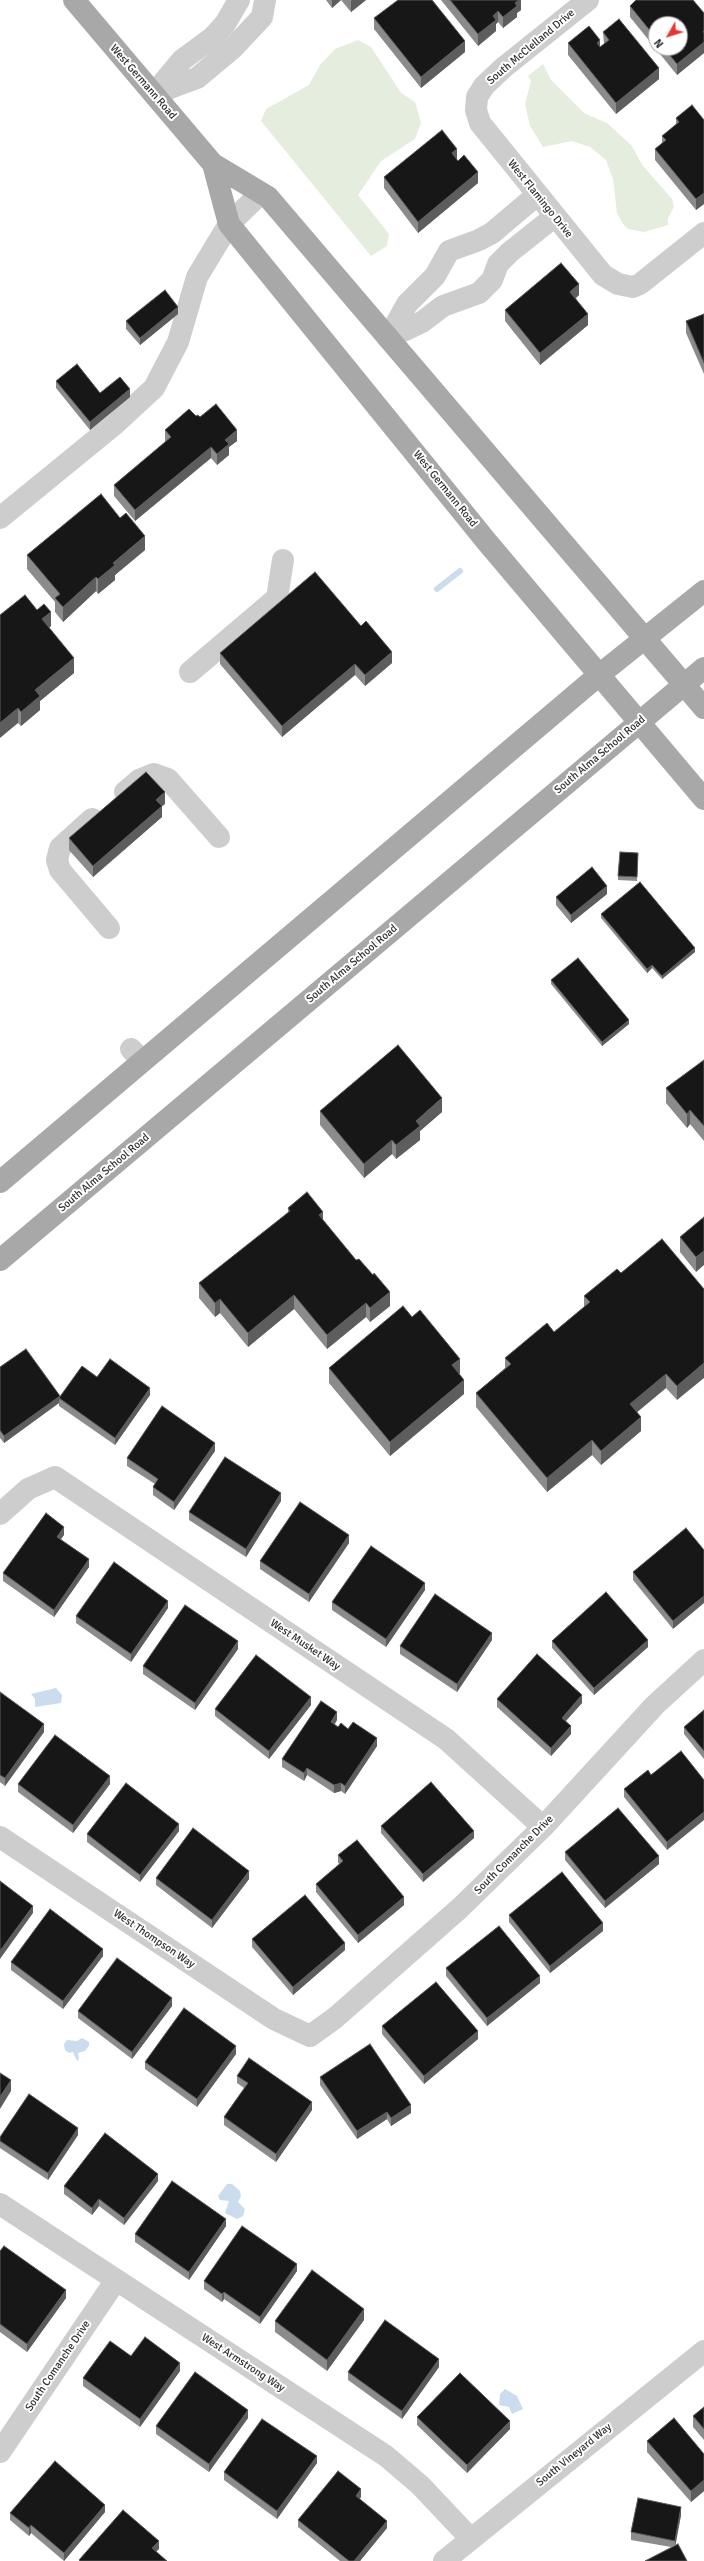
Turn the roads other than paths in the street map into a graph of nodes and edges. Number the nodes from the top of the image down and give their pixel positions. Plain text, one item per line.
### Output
1 (74, 0) edge
2 (265, 0) edge
3 (588, 0) edge
4 (235, 8) edge
5 (252, 30) junction
6 (154, 94) junction
7 (477, 97) joint
8 (213, 164) junction
9 (261, 192) junction
10 (537, 195) junction
11 (554, 217) junction
12 (229, 224) junction
13 (704, 233) edge
14 (479, 240) junction
15 (498, 264) junction
16 (388, 338) junction
17 (0, 518) edge
18 (283, 560) dead end
19 (704, 591) edge
20 (645, 639) junction
21 (704, 668) edge
22 (190, 672) dead end
23 (599, 675) junction
24 (684, 685) junction
25 (704, 708) edge
26 (639, 722) junction
27 (704, 799) edge
28 (219, 837) dead end
29 (109, 928) dead end
30 (0, 1182) edge
31 (0, 1260) edge
32 (0, 1514) edge
33 (704, 1660) edge
34 (543, 1827) junction
35 (0, 1837) edge
36 (310, 2036) joint
37 (0, 2204) edge
38 (116, 2280) junction
39 (704, 2351) edge
40 (0, 2452) edge
41 (471, 2539) junction
42 (444, 2561) edge

1 - 6 main road, West Germann Road
2 - 5 street
3 - 7 street, South McClelland Drive
4 - 5 street
4 - 6 street
5 - 6 street
6 - 8 main road, West Germann Road
7 - 10 street, West Flamingo Drive
8 - 9 main road, West Germann Road
8 - 12 main road, West Germann Road
9 - 12 street
9 - 16 main road, West Germann Road
10 - 11 street, West Flamingo Drive
10 - 14 street
11 - 13 street, West Flamingo Drive
11 - 15 street
12 - 17 street
12 - 23 main road, West Germann Road
14 - 15 street
14 - 16 street
15 - 16 street
16 - 20 main road, West Germann Road
18 - 22 street
19 - 20 main road
20 - 23 main road
20 - 24 main road, West Germann Road
21 - 24 main road, South Alma School Road
23 - 26 main road, West Germann Road
23 - 30 main road
24 - 25 main road, West Germann Road
24 - 26 main road, South Alma School Road
26 - 27 main road, West Germann Road
26 - 31 main road, South Alma School Road
28 - 29 street
32 - 34 street, West Musket Way
33 - 34 street, South Comanche Drive
34 - 36 street, South Comanche Drive
35 - 36 street, West Thompson Way
37 - 38 street, West Armstrong Way
38 - 40 street, South Comanche Drive
38 - 41 street, West Armstrong Way
39 - 41 street, South Vineyard Way
41 - 42 street, South Vineyard Way

